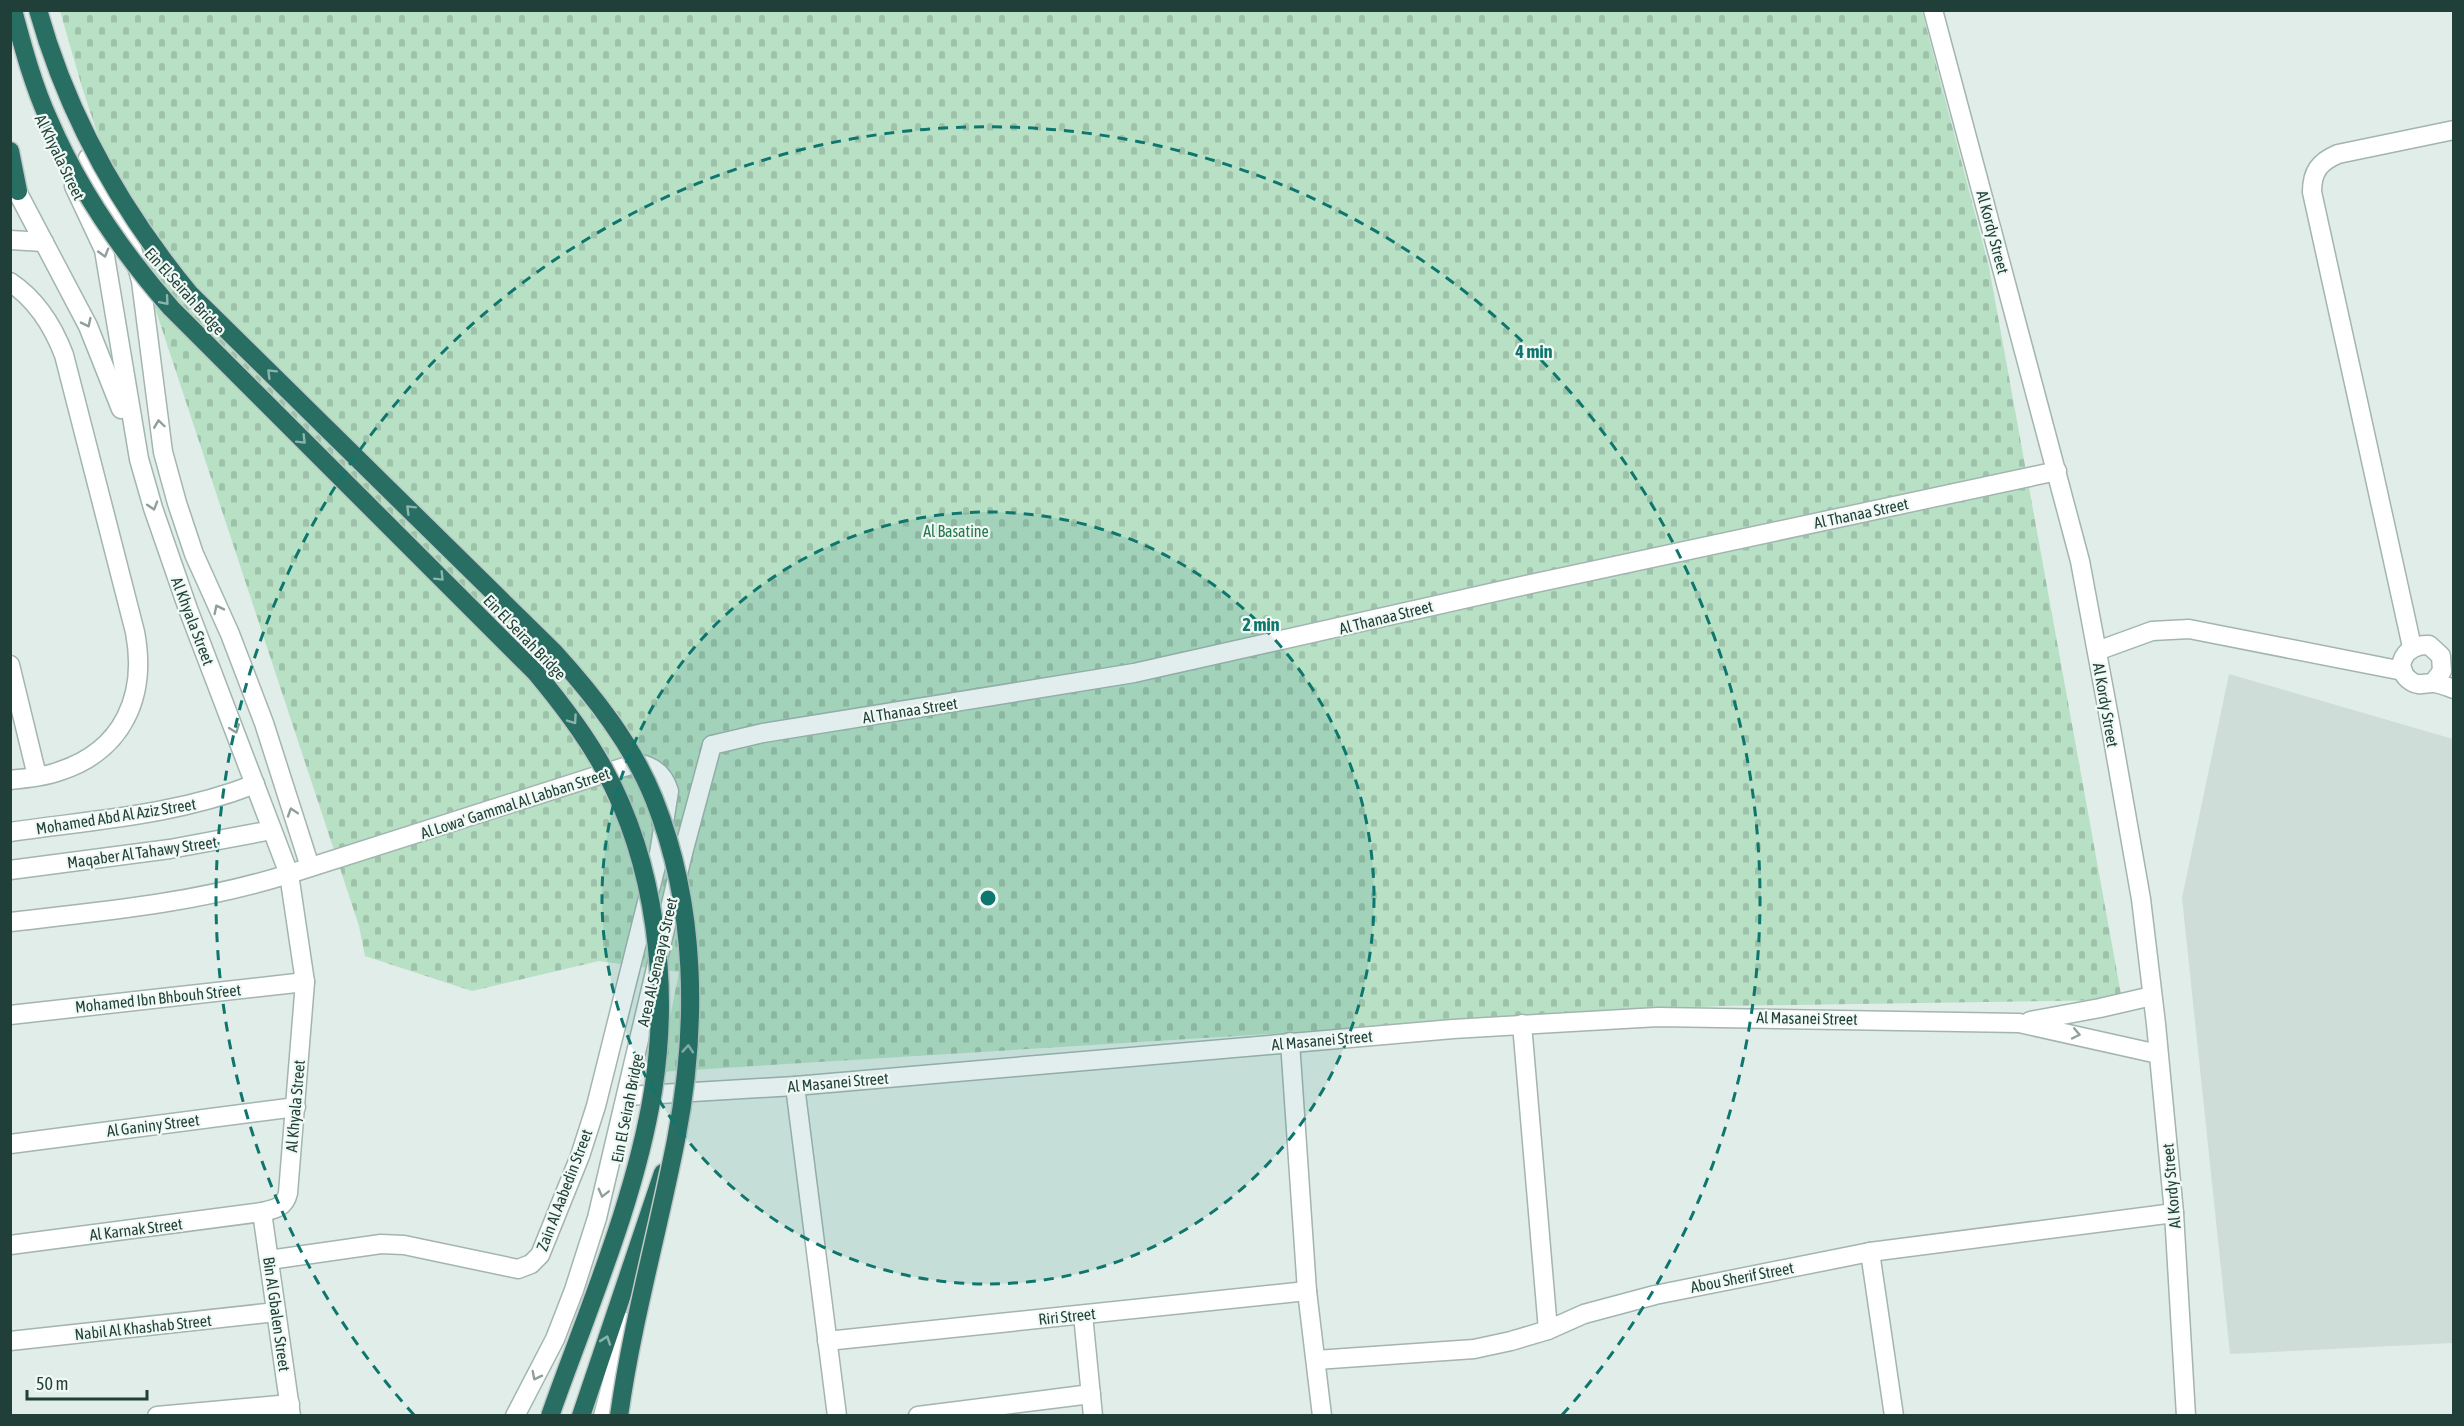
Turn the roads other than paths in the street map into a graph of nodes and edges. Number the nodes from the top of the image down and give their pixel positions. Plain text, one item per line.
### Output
1 (13, 10) edge
2 (32, 10) edge
3 (38, 10) edge
4 (1933, 10) edge
5 (10, 25) edge
6 (2454, 130) edge
7 (10, 151) edge
8 (13, 191) edge
9 (10, 240) edge
10 (44, 242) junction
11 (10, 282) edge
12 (139, 459) junction
13 (2057, 471) junction
14 (230, 634) junction
15 (2412, 647) junction
16 (204, 649) junction
17 (2097, 651) junction
18 (2447, 655) edge
19 (10, 665) edge
20 (2403, 670) junction
21 (248, 681) junction
22 (2433, 683) junction
23 (2454, 688) edge
24 (221, 694) junction
25 (712, 744) joint
26 (37, 776) junction
27 (10, 780) edge
28 (255, 784) junction
29 (272, 830) junction
30 (10, 832) edge
31 (683, 853) junction
32 (659, 854) junction
33 (310, 867) junction
34 (10, 870) edge
35 (289, 874) junction
36 (10, 922) edge
37 (305, 982) junction
38 (2152, 996) junction
39 (10, 1015) edge
40 (2019, 1023) junction
41 (1522, 1024) junction
42 (1290, 1042) junction
43 (2158, 1054) junction
44 (795, 1086) junction
45 (690, 1091) junction
46 (627, 1096) junction
47 (296, 1107) junction
48 (676, 1140) junction
49 (10, 1144) edge
50 (262, 1212) junction
51 (2175, 1212) junction
52 (10, 1245) edge
53 (1870, 1252) junction
54 (269, 1260) junction
55 (1307, 1291) junction
56 (276, 1312) junction
57 (1083, 1315) junction
58 (1548, 1330) junction
59 (10, 1341) edge
60 (827, 1341) junction
61 (1316, 1360) junction
62 (1091, 1394) junction
63 (290, 1410) edge
64 (156, 1416) edge
65 (515, 1416) edge
66 (550, 1416) edge
67 (581, 1416) edge
68 (603, 1416) edge
69 (619, 1416) edge
70 (837, 1416) edge
71 (918, 1416) edge
72 (1093, 1416) edge
73 (1322, 1416) edge
74 (1894, 1416) edge
75 (2186, 1416) edge

1 -> 66 highway, Ein El Seirah Bridge, bridge
14 -> 2 street, Al Khyala Street
48 -> 3 highway, Ein El Seirah Bridge, bridge
4 - 13 street, Al Kordy Street
5 -> 12 street, Al Khyala Street
6 - 15 street
7 - 8 highway
8 - 10 street
9 - 10 street
10 -> 12 street
11 - 26 street
12 -> 16 street, Al Khyala Street
13 - 17 street, Al Kordy Street
13 - 25 street, Al Thanaa Street
14 - 16 street
14 - 21 street, Al Khyala Street
15 - 18 street
15 - 20 street
16 - 24 street, Al Khyala Street
17 - 20 street
17 - 38 street, Al Kordy Street
18 - 22 street
19 - 26 street
20 - 22 street
21 - 24 street
33 -> 21 street, Al Khyala Street
22 - 23 street
24 -> 28 street, Al Khyala Street
25 - 31 street, Area Al Senaaya Street
26 - 27 street
28 - 29 street, Al Khyala Street
28 - 30 street, Mohamed Abd Al Aziz Street
29 - 34 street, Maqaber Al Tahawy Street
29 - 35 street, Al Khyala Street
31 - 32 street
31 - 46 street, Area Al Senaaya Street
32 - 33 street, Al Lowa' Gammal Al Labban Street
32 - 54 street, Zain Al Aabedin Street
33 - 35 street, Al Lowa' Gammal Al Labban Street
35 - 36 street, Al Lowa' Gammal Al Labban Street
35 - 37 street, Al Khyala Street
37 - 39 street, Mohamed Ibn Bhbouh Street
37 - 47 street, Al Khyala Street
38 - 40 street, Al Masanei Street
38 - 43 street, Al Kordy Street
40 - 41 street, Al Masanei Street
40 -> 43 street, Al Masanei Street
41 - 42 street, Al Masanei Street
41 - 58 street
42 - 44 street, Al Masanei Street
42 - 55 street
43 - 51 street, Al Kordy Street
44 - 45 street, Al Masanei Street
44 - 60 street
45 - 46 street, Al Masanei Street
45 - 68 street
46 -> 65 street, Area Al Senaaya Street
47 - 49 street, Al Ganiny Street
47 - 50 street, Al Khyala Street
67 -> 48 highway, bridge
48 - 69 highway, Ein El Seirah Bridge, bridge
50 - 52 street, Al Karnak Street
50 - 54 street, Bin Al Gbalen Street
51 - 53 street, Abou Sherif Street
51 - 75 street, Al Kordy Street
53 - 58 street, Abou Sherif Street
53 - 74 street
54 - 56 street, Bin Al Gbalen Street
55 - 57 street, Riri Street
55 - 61 street
56 - 59 street, Nabil Al Khashab Street
56 - 63 street, Bin Al Gbalen Street
57 - 60 street, Riri Street
57 - 62 street
58 - 61 street, Abou Sherif Street
60 - 70 street
61 - 73 street
62 - 71 street
62 - 72 street
63 - 64 street

